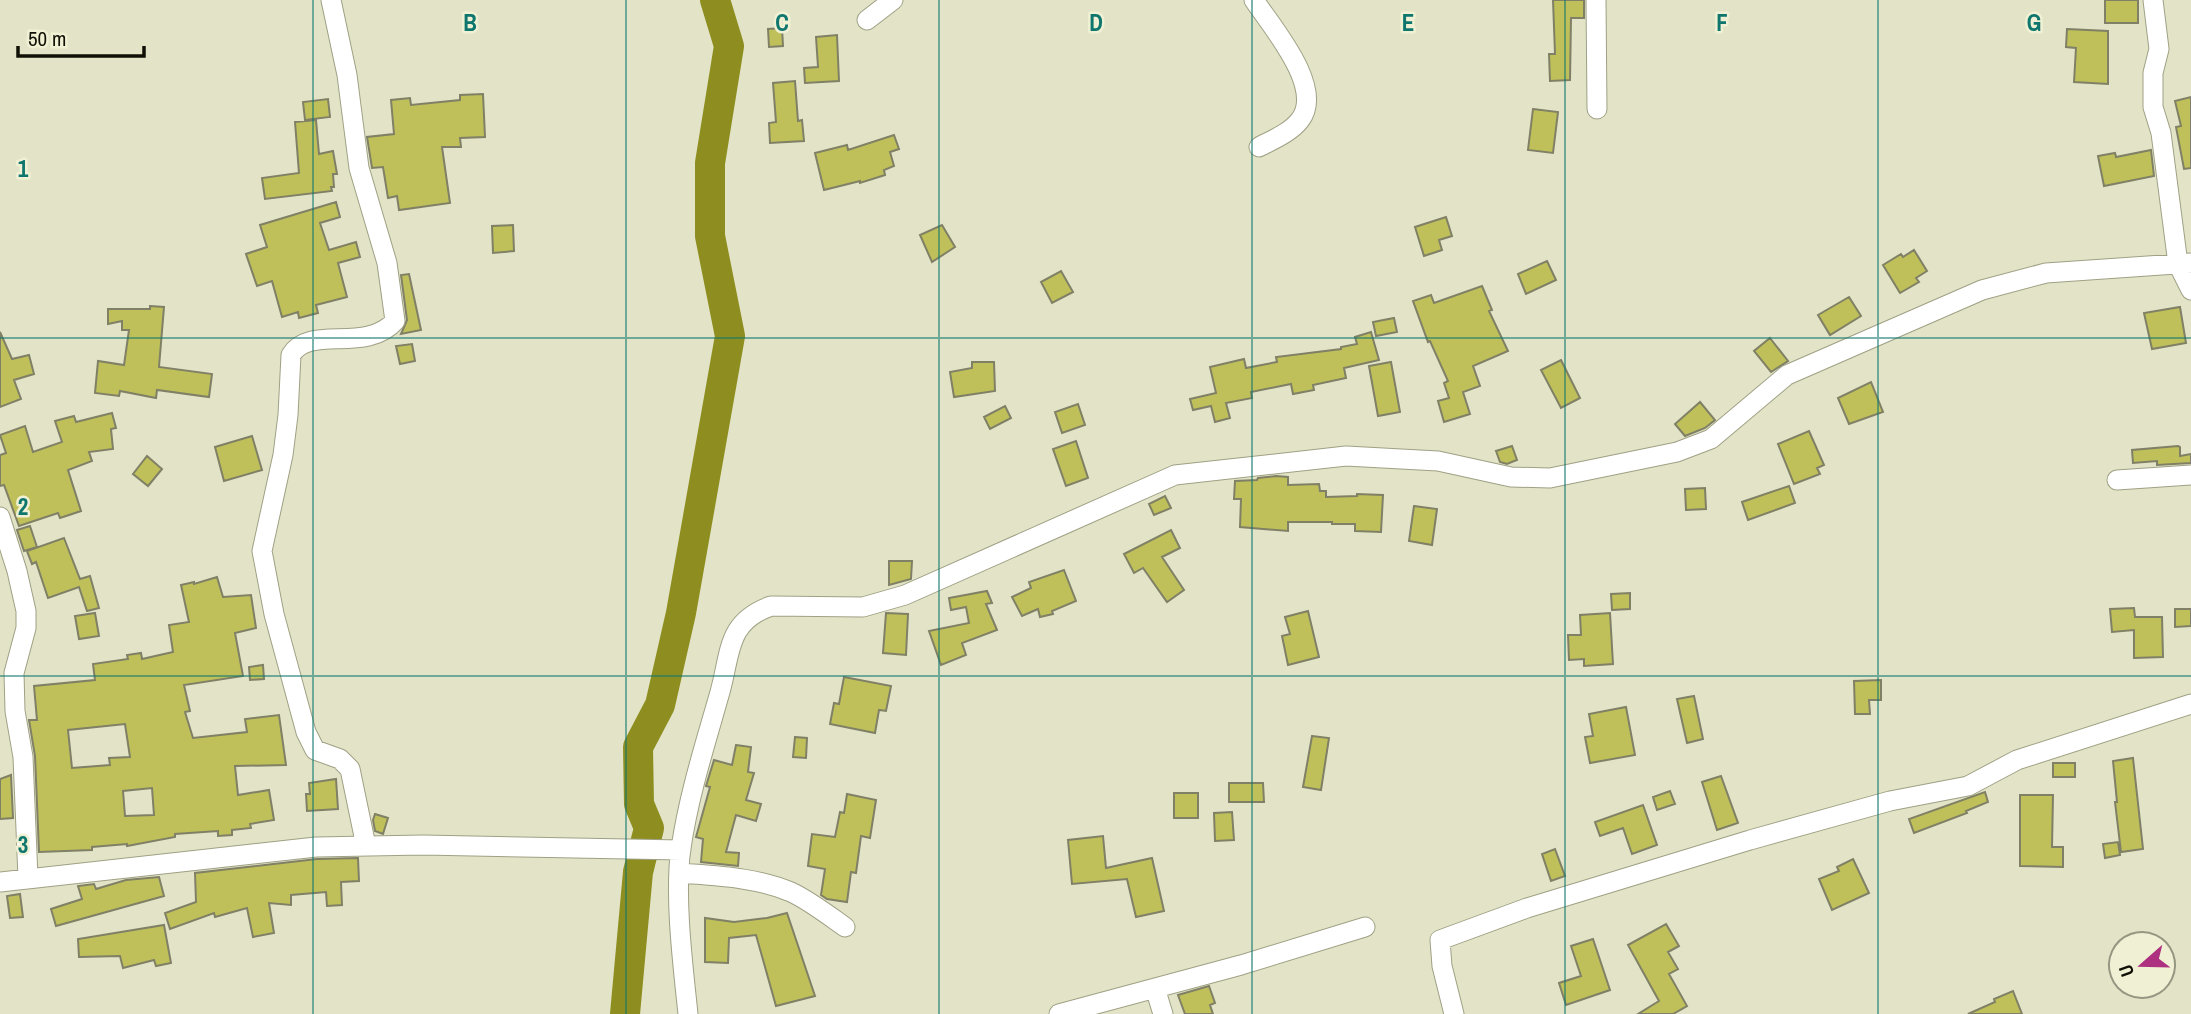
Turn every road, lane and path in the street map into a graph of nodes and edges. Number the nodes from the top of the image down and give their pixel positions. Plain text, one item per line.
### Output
1 (331, 0) edge
2 (893, 0) edge
3 (1254, 0) edge
4 (1596, 0) edge
5 (2152, 0) edge
6 (867, 20) dead end
7 (1597, 109) dead end
8 (1259, 147) dead end
9 (2184, 263) edge
10 (2191, 290) edge
11 (2191, 475) edge
12 (2117, 480) dead end
13 (0, 517) edge
14 (7, 673) edge
15 (2191, 704) edge
16 (366, 846) junction
17 (681, 850) junction
18 (679, 873) junction
19 (27, 878) junction
20 (0, 882) edge
21 (845, 927) dead end
22 (1365, 927) dead end
23 (1155, 988) junction
24 (688, 1014) edge
25 (1059, 1014) edge
26 (1163, 1014) edge
27 (1454, 1014) edge

1 - 16 street
2 - 6 street
3 - 8 street
4 - 7 street
5 - 9 street
9 - 10 street
9 - 17 street
11 - 12 street
13 - 14 street
14 - 19 street
15 - 27 street
16 - 17 street
16 - 19 street
17 - 18 street
18 - 21 street
18 - 24 street
19 - 20 street
22 - 23 street
23 - 25 street
23 - 26 street

